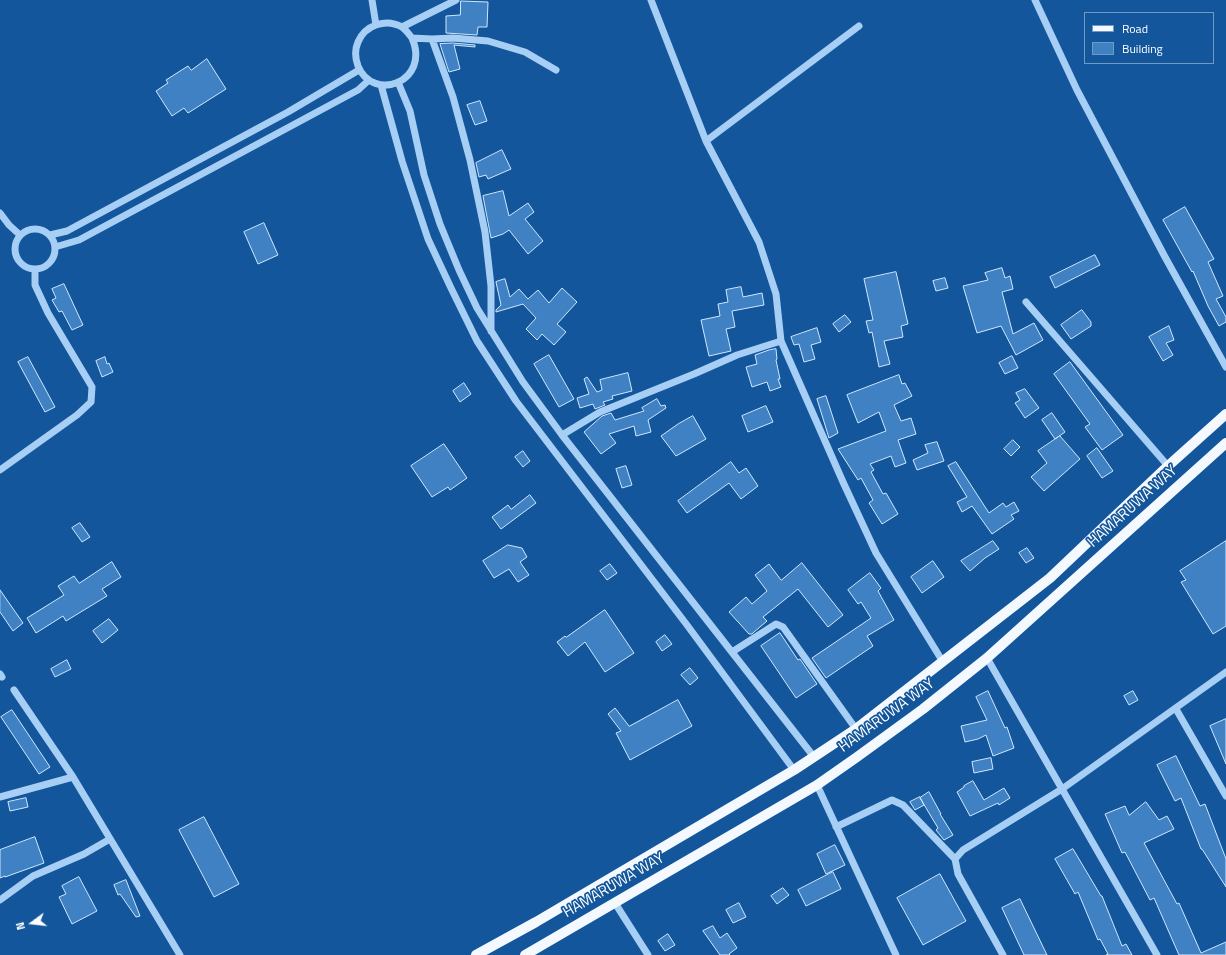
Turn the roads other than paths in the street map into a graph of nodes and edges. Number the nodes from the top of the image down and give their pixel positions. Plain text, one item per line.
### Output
1 (372, 0) edge
2 (456, 0) edge
3 (651, 0) edge
4 (1035, 0) edge
5 (376, 25) junction
6 (858, 26) dead end
7 (402, 28) junction
8 (412, 38) junction
9 (432, 39) junction
10 (360, 70) junction
11 (556, 70) dead end
12 (369, 80) junction
13 (398, 82) junction
14 (381, 84) junction
15 (706, 142) junction
16 (0, 213) edge
17 (20, 235) junction
18 (50, 235) junction
19 (55, 247) junction
20 (35, 269) junction
21 (1026, 302) dead end
22 (491, 331) junction
23 (781, 341) junction
24 (1226, 367) edge
25 (1226, 414) edge
26 (562, 434) junction
27 (1226, 443) edge
28 (1168, 466) junction
29 (0, 470) edge
30 (732, 652) junction
31 (987, 658) junction
32 (943, 662) junction
33 (1226, 672) edge
34 (14, 690) dead end
35 (1176, 709) junction
36 (856, 729) junction
37 (814, 757) junction
38 (794, 770) junction
39 (73, 777) junction
40 (817, 785) junction
41 (1062, 789) junction
42 (1226, 796) edge
43 (0, 797) edge
44 (836, 827) junction
45 (110, 839) junction
46 (955, 859) junction
47 (0, 900) edge
48 (615, 903) junction
49 (180, 955) edge
50 (476, 955) edge
51 (525, 955) edge
52 (648, 955) edge
53 (896, 955) edge
54 (1003, 955) edge
55 (1157, 955) edge

1 - 5 street
2 - 7 street
3 - 15 street
4 - 24 street
5 - 7 street
5 - 10 street
6 - 15 street
7 - 8 street
8 - 9 street
8 - 13 street
9 - 11 street
9 - 22 street
10 - 12 street
10 - 18 street
12 - 14 street
12 - 19 street
13 - 14 street
13 - 22 street
14 - 38 street
15 - 23 street
16 - 17 street
17 - 18 street
17 - 20 street
18 - 19 street
19 - 20 street
20 - 29 street
21 - 28 street
22 - 26 street
23 - 26 street
23 - 32 street
25 - 28 main road
26 - 30 street
27 - 31 main road, HAMARUWA WAY
28 - 32 main road
30 - 36 street
30 - 37 street
31 - 40 main road, HAMARUWA WAY
31 - 41 street
32 - 36 main road
33 - 35 street
34 - 39 street
35 - 41 street
35 - 42 street
36 - 37 main road
37 - 38 main road
38 - 50 main road
39 - 43 street
39 - 45 street
40 - 44 street
40 - 48 main road, HAMARUWA WAY
41 - 46 street
41 - 55 street
44 - 46 street
44 - 53 street
45 - 47 street
45 - 49 street
46 - 54 street
48 - 51 main road, HAMARUWA WAY
48 - 52 street

